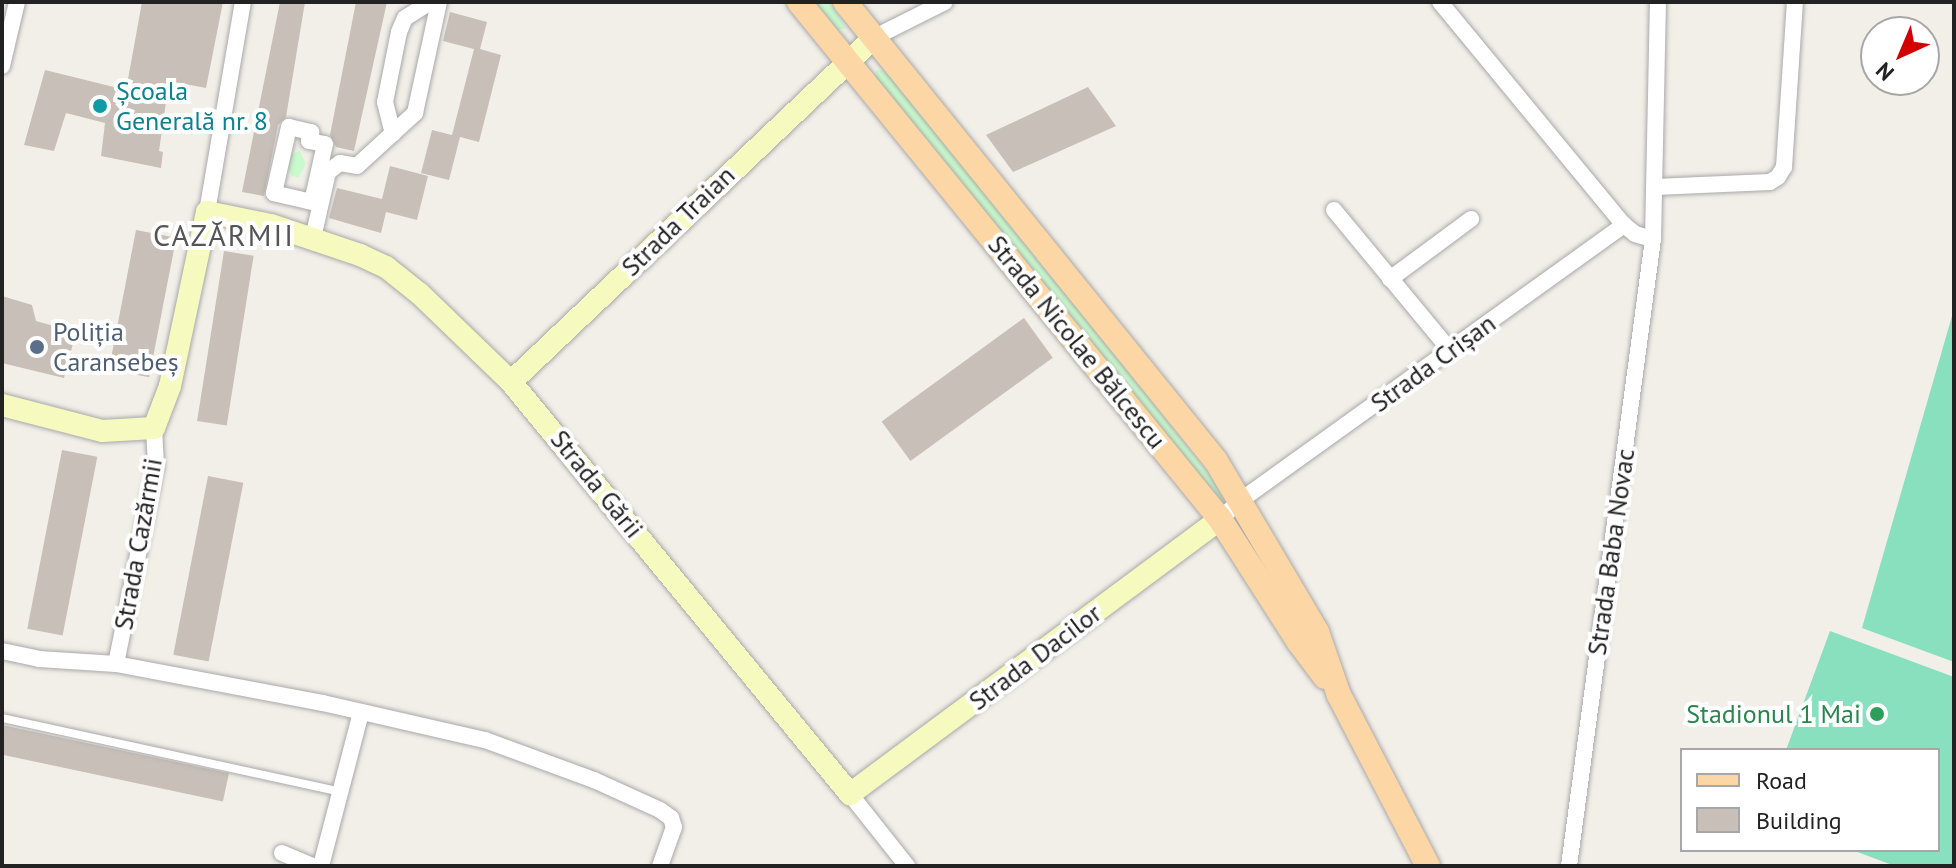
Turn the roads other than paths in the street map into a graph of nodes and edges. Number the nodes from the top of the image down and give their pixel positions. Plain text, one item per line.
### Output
1 (17, 2) edge
2 (243, 2) edge
3 (431, 2) edge
4 (439, 2) edge
5 (799, 2) edge
6 (845, 2) edge
7 (945, 2) edge
8 (1440, 2) edge
9 (1658, 2) edge
10 (1795, 2) edge
11 (873, 38) junction
12 (846, 60) junction
13 (2, 66) edge
14 (393, 134) junction
15 (1655, 187) junction
16 (312, 202) joint
17 (1334, 210) dead end
18 (207, 212) junction
19 (1471, 219) dead end
20 (1624, 225) junction
21 (313, 238) junction
22 (1653, 239) junction
23 (1390, 279) junction
24 (1450, 350) junction
25 (511, 382) junction
26 (2, 405) edge
27 (154, 428) junction
28 (1241, 500) junction
29 (1220, 519) junction
30 (2, 651) edge
31 (116, 664) junction
32 (1339, 695) junction
33 (361, 712) junction
34 (2, 718) edge
35 (342, 792) junction
36 (850, 794) junction
37 (282, 853) dead end
38 (313, 866) edge
39 (321, 866) edge
40 (660, 866) edge
41 (907, 866) edge
42 (1428, 866) edge
43 (1569, 866) edge

1 - 13 street
2 - 18 street, Strada Cazărmii
3 - 14 street
4 - 14 street
5 - 12 main road, Strada Nicolae Bălcescu
6 - 11 main road, Strada Nicolae Bălcescu
7 - 11 street
8 - 20 street
9 - 15 street, Strada Baba Novac
10 - 15 street
11 - 12 street, Strada Traian
11 - 28 main road, Strada Nicolae Bălcescu
12 - 25 street, Strada Traian
12 - 29 main road, Strada Nicolae Bălcescu
14 - 21 street
15 - 22 street, Strada Baba Novac
16 - 16 street
17 - 23 street
18 - 21 street, Strada Gării
18 - 27 street, Strada Cazărmii
19 - 23 street
20 - 22 street
20 - 24 street, Strada Crișan
21 - 25 street, Strada Gării
22 - 43 street, Strada Baba Novac
23 - 24 street
24 - 28 street, Strada Crișan
25 - 36 street, Strada Gării
26 - 27 street
27 - 31 street, Strada Cazărmii
28 - 29 street, Strada Crișan
28 - 32 main road, Strada Nicolae Bălcescu
29 - 32 main road, Strada Nicolae Bălcescu
29 - 36 street, Strada Dacilor
30 - 31 street, Strada Cazărmii
31 - 33 street, Strada Cazărmii
32 - 42 main road, Strada Nicolae Bălcescu
33 - 35 street
33 - 40 street, Strada Cazărmii
34 - 35 lane
35 - 39 street
36 - 41 street, Strada Gării
37 - 38 street

